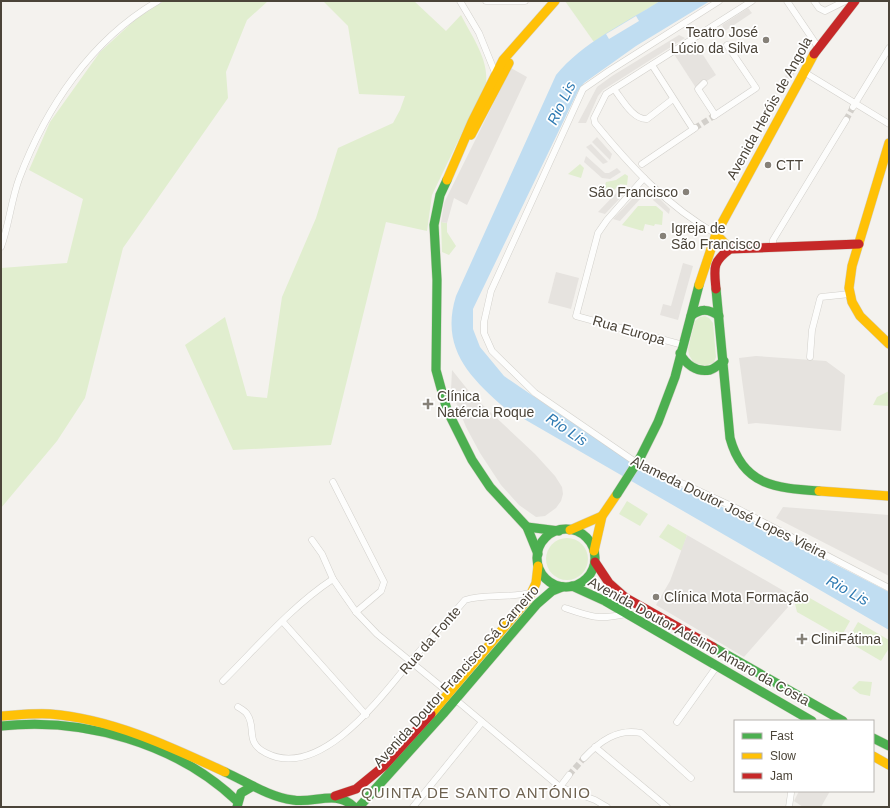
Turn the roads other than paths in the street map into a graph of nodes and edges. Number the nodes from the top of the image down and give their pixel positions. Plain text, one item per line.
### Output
1 (158, 1) edge
2 (460, 1) edge
3 (486, 1) edge
4 (525, 1) edge
5 (555, 1) edge
6 (719, 1) edge
7 (752, 1) edge
8 (787, 1) edge
9 (814, 1) edge
10 (845, 1) edge
11 (855, 1) edge
12 (726, 45) dead end
13 (818, 47) junction
14 (889, 48) edge
15 (652, 65) junction
16 (804, 72) junction
17 (498, 78) junction
18 (704, 83) dead end
19 (614, 89) junction
20 (673, 99) junction
21 (854, 105) junction
22 (846, 120) tunnel mouth
23 (889, 124) edge
24 (889, 144) edge
25 (642, 164) dead end
26 (644, 178) junction
27 (716, 234) junction
28 (859, 244) junction
29 (1, 247) edge
30 (774, 248) junction
31 (730, 249) junction
32 (850, 294) junction
33 (691, 316) junction
34 (719, 316) junction
35 (889, 344) edge
36 (682, 349) junction
37 (810, 357) dead end
38 (724, 361) junction
39 (691, 367) junction
40 (710, 370) junction
41 (675, 377) junction
42 (725, 384) junction
43 (333, 482) dead end
44 (889, 496) edge
45 (602, 516) junction
46 (527, 527) junction
47 (570, 530) junction
48 (559, 531) junction
49 (312, 540) dead end
50 (594, 551) junction
51 (538, 554) junction
52 (595, 562) junction
53 (538, 566) junction
54 (333, 579) junction
55 (567, 586) junction
56 (889, 588) edge
57 (532, 592) junction
58 (564, 608) dead end
59 (356, 612) junction
60 (626, 614) junction
61 (283, 622) junction
62 (411, 661) junction
63 (717, 666) junction
64 (223, 681) dead end
65 (452, 696) junction
66 (238, 707) dead end
67 (366, 715) junction
68 (1, 716) edge
69 (810, 720) edge
70 (841, 720) edge
71 (482, 722) junction
72 (677, 722) dead end
73 (1, 726) edge
74 (874, 738) edge
75 (595, 746) junction
76 (889, 746) edge
77 (874, 757) edge
78 (584, 758) tunnel mouth
79 (889, 765) edge
80 (569, 775) tunnel mouth
81 (691, 778) dead end
82 (253, 786) junction
83 (560, 787) junction
84 (791, 793) dead end
85 (335, 796) junction
86 (237, 805) edge
87 (354, 807) edge
88 (359, 807) edge
89 (413, 807) edge
90 (607, 807) edge
91 (667, 807) edge
92 (789, 807) edge

1 - 29 street
2 - 17 street
3 - 4 street
5 - 17 main road
6 - 56 street, Alameda Doutor José Lopes Vieira
7 - 15 street
8 - 13 street
9 - 10 street
11 - 13 main road, Avenida Heróis de Angola
12 - 18 street
13 - 16 main road, Avenida Heróis de Angola
14 - 21 street
15 - 19 street
15 - 20 street
16 - 21 street
16 - 27 main road, Avenida Heróis de Angola
17 - 46 main road
19 - 20 street
19 - 26 street
20 - 25 street
21 - 23 street
22 - 30 street
24 - 28 main road
26 - 27 street
26 - 36 street, Rua Europa
27 - 31 main road
27 - 33 main road, Avenida Heróis de Angola
28 - 30 main road
28 - 32 main road
30 - 31 main road
31 - 34 main road
32 - 35 main road
32 - 37 street
33 - 34 main road
33 - 36 main road
34 - 38 main road
36 - 39 main road
36 - 41 main road
38 - 40 main road
38 - 42 main road
39 - 40 main road
39 - 41 main road
40 - 42 main road
41 - 45 main road, bridge
42 - 44 main road
43 - 59 street
45 - 47 main road
45 - 50 main road
46 - 48 main road
46 - 51 main road
47 - 48 main road
47 - 50 main road
48 - 51 main road
49 - 54 street
50 - 52 main road
51 - 53 main road
52 - 55 main road
52 - 70 main road, Avenida Doutor Adelino Amaro da Costa
53 - 55 main road
53 - 57 main road, Avenida Doutor Francisco Sá Carneiro
54 - 59 street
54 - 61 street
55 - 60 main road, Avenida Doutor Adelino Amaro da Costa
55 - 65 main road, Avenida Doutor Francisco Sá Carneiro
57 - 62 street, Rua da Fonte
57 - 65 main road, Avenida Doutor Francisco Sá Carneiro
58 - 60 street
59 - 62 street
60 - 63 main road, Avenida Doutor Adelino Amaro da Costa
61 - 64 street
61 - 67 street
62 - 65 street
62 - 67 street, Rua da Fonte
63 - 69 main road, Avenida Doutor Adelino Amaro da Costa
63 - 72 street
65 - 71 street
65 - 85 main road, Avenida Doutor Francisco Sá Carneiro
65 - 88 main road, Avenida Doutor Francisco Sá Carneiro
66 - 67 street, Rua da Fonte
68 - 82 main road
71 - 83 street
71 - 89 street
73 - 86 main road
74 - 76 main road
75 - 78 street
75 - 81 street
75 - 91 street
77 - 79 main road
80 - 83 street
82 - 85 main road, Avenida Doutor Francisco Sá Carneiro
82 - 86 main road
83 - 90 street
84 - 92 street
85 - 87 main road

